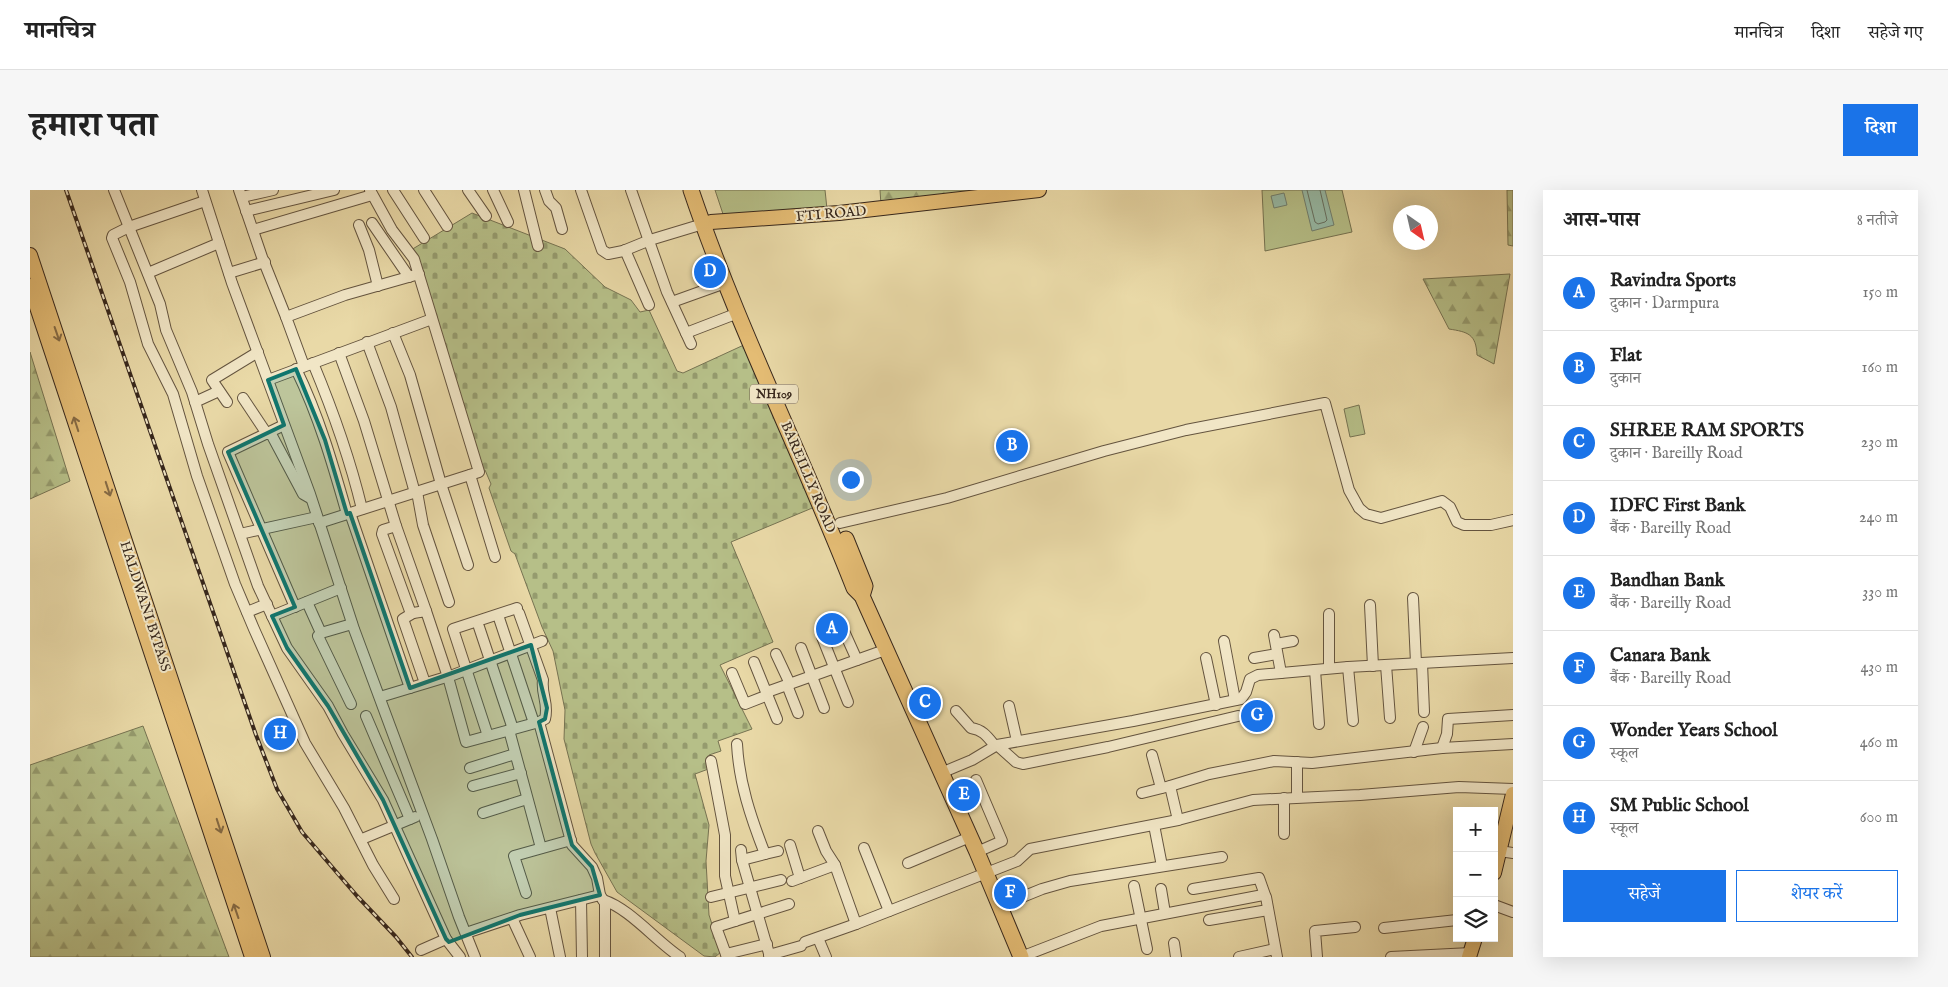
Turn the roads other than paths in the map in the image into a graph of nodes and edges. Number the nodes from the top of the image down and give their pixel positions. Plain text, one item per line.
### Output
1 (114, 190) edge
2 (202, 190) edge
3 (273, 190) edge
4 (334, 190) edge
5 (393, 190) edge
6 (424, 190) edge
7 (468, 190) edge
8 (493, 190) edge
9 (524, 190) edge
10 (544, 190) edge
11 (582, 190) edge
12 (631, 190) edge
13 (691, 190) edge
14 (700, 190) edge
15 (1039, 190) edge
16 (371, 192) edge
17 (240, 194) edge
18 (205, 201) junction
19 (246, 211) junction
20 (486, 216) dead end
21 (508, 222) dead end
22 (372, 223) dead end
23 (707, 223) junction
24 (359, 224) dead end
25 (128, 226) junction
26 (447, 226) dead end
27 (562, 228) dead end
28 (253, 230) junction
29 (424, 238) dead end
30 (650, 240) junction
31 (219, 243) junction
32 (538, 246) dead end
33 (625, 250) junction
34 (30, 255) edge
35 (264, 262) junction
36 (148, 273) junction
37 (229, 273) junction
38 (414, 275) junction
39 (725, 283) junction
40 (30, 286) edge
41 (378, 286) junction
42 (672, 302) junction
43 (649, 305) dead end
44 (738, 313) junction
45 (286, 317) junction
46 (432, 319) junction
47 (393, 333) junction
48 (686, 333) junction
49 (367, 342) junction
50 (691, 344) dead end
51 (258, 352) junction
52 (339, 353) junction
53 (304, 366) junction
54 (268, 380) junction
55 (219, 390) junction
56 (243, 398) dead end
57 (195, 402) junction
58 (227, 402) dead end
59 (284, 426) junction
60 (268, 433) junction
61 (470, 475) junction
62 (442, 484) junction
63 (416, 492) junction
64 (311, 498) junction
65 (390, 501) junction
66 (362, 509) junction
67 (348, 514) junction
68 (318, 520) junction
69 (1513, 520) edge
70 (835, 525) junction
71 (396, 526) junction
72 (262, 529) junction
73 (240, 534) junction
74 (495, 557) dead end
75 (468, 565) dead end
76 (341, 588) junction
77 (1413, 598) dead end
78 (307, 602) junction
79 (449, 602) dead end
80 (267, 604) junction
81 (1370, 604) dead end
82 (295, 607) junction
83 (426, 611) junction
84 (247, 612) junction
85 (413, 613) junction
86 (1329, 614) dead end
87 (272, 616) junction
88 (499, 618) dead end
89 (352, 624) junction
90 (479, 627) dead end
91 (843, 629) dead end
92 (321, 633) junction
93 (822, 637) dead end
94 (542, 641) dead end
95 (1224, 641) dead end
96 (1293, 641) dead end
97 (1276, 644) junction
98 (531, 645) junction
99 (801, 648) dead end
100 (885, 650) junction
101 (512, 653) junction
102 (776, 654) dead end
103 (1206, 658) dead end
104 (1254, 658) dead end
105 (1513, 658) edge
106 (857, 660) junction
107 (490, 661) junction
108 (754, 662) dead end
109 (1419, 663) junction
110 (1373, 666) junction
111 (1386, 666) junction
112 (1348, 667) junction
113 (835, 668) junction
114 (1329, 668) junction
115 (466, 670) junction
116 (1315, 670) junction
117 (732, 673) dead end
118 (1281, 673) junction
119 (812, 676) junction
120 (448, 677) junction
121 (425, 683) junction
122 (788, 684) junction
123 (410, 688) junction
124 (767, 694) junction
125 (380, 697) junction
126 (1235, 700) junction
127 (848, 702) dead end
128 (351, 704) dead end
129 (1216, 705) junction
130 (1009, 706) dead end
131 (824, 708) dead end
132 (956, 711) dead end
133 (1424, 712) dead end
134 (798, 713) dead end
135 (1513, 715) edge
136 (366, 716) dead end
137 (1238, 716) dead end
138 (1390, 718) dead end
139 (777, 719) dead end
140 (1353, 721) dead end
141 (536, 723) junction
142 (1319, 724) dead end
143 (1423, 727) dead end
144 (511, 729) junction
145 (488, 736) junction
146 (1017, 741) junction
147 (737, 744) dead end
148 (1513, 744) edge
149 (996, 745) junction
150 (1442, 748) junction
151 (1414, 752) junction
152 (515, 754) junction
153 (1152, 755) dead end
154 (711, 761) dead end
155 (1297, 762) junction
156 (470, 768) dead end
157 (520, 773) junction
158 (941, 773) junction
159 (976, 780) dead end
160 (474, 786) dead end
161 (1165, 787) junction
162 (1513, 789) edge
163 (1142, 793) dead end
164 (1513, 794) edge
165 (1297, 797) junction
166 (1284, 798) junction
167 (527, 799) junction
168 (482, 813) dead end
169 (423, 814) junction
170 (410, 819) junction
171 (1178, 820) junction
172 (395, 824) junction
173 (1154, 825) junction
174 (818, 831) dead end
175 (1284, 834) dead end
176 (970, 837) junction
177 (362, 839) junction
178 (571, 840) junction
179 (790, 845) dead end
180 (541, 848) junction
181 (864, 848) dead end
182 (778, 851) dead end
183 (977, 852) junction
184 (1506, 852) edge
185 (765, 854) junction
186 (1222, 857) dead end
187 (908, 863) dead end
188 (835, 865) junction
189 (1162, 866) junction
190 (1498, 866) edge
191 (986, 872) junction
192 (781, 880) dead end
193 (1134, 886) dead end
194 (750, 887) junction
195 (1161, 889) dead end
196 (1193, 889) dead end
197 (526, 893) dead end
198 (728, 893) junction
199 (1265, 895) junction
200 (710, 897) dead end
201 (601, 898) junction
202 (394, 899) dead end
203 (581, 900) junction
204 (789, 904) dead end
205 (1000, 906) junction
206 (1498, 906) edge
207 (550, 908) junction
208 (1268, 910) junction
209 (889, 911) junction
210 (1513, 912) edge
211 (1165, 913) junction
212 (757, 914) junction
213 (512, 918) junction
214 (1141, 918) junction
215 (1208, 920) dead end
216 (1453, 920) edge
217 (735, 921) junction
218 (856, 924) junction
219 (1355, 927) dead end
220 (1384, 928) dead end
221 (466, 934) junction
222 (818, 938) junction
223 (448, 940) junction
224 (1474, 942) edge
225 (1174, 943) dead end
226 (766, 944) junction
227 (1148, 949) dead end
228 (421, 950) dead end
229 (666, 952) edge
230 (1276, 953) edge
231 (1470, 955) edge
232 (727, 956) edge
233 (770, 956) edge
234 (252, 957) edge
235 (263, 957) edge
236 (460, 957) edge
237 (475, 957) edge
238 (530, 957) edge
239 (560, 957) edge
240 (582, 957) edge
241 (605, 957) edge
242 (680, 957) edge
243 (826, 957) edge
244 (1021, 957) edge
245 (1176, 957) edge
246 (1239, 957) edge
247 (1317, 957) edge
248 (1391, 957) edge

1 - 25 street
2 - 18 street
3 - 17 street
4 - 19 street
5 - 29 street
6 - 26 street
7 - 20 street
8 - 21 street
9 - 32 street
10 - 27 street
11 - 33 street
12 - 30 street
13 - 23 highway, BAREILLY ROAD / NH109
14 - 23 highway, BAREILLY ROAD / NH109
15 - 23 main road, FTI ROAD
16 - 28 street
16 - 38 street
17 - 19 street
18 - 25 street
18 - 31 street
19 - 28 street
22 - 38 street
23 - 30 street
23 - 39 highway, BAREILLY ROAD / NH109
23 - 70 highway, BAREILLY ROAD / NH109
24 - 41 street
25 - 36 street
25 - 84 street
28 - 35 street
30 - 33 street
30 - 42 street
31 - 36 street
31 - 37 street
33 - 43 street
34 -> 235 main road, HALDWANI BYPASS
35 - 37 street
35 - 45 street
36 - 57 street
37 - 51 street
38 - 41 street
38 - 46 street
39 - 42 street
39 - 44 highway, BAREILLY ROAD / NH109
234 -> 40 main road, HALDWANI BYPASS
41 - 45 street
42 - 48 street
44 - 48 street
44 - 70 highway, BAREILLY ROAD / NH109
45 - 53 street
46 - 47 street
46 - 61 street
47 - 49 street
47 - 62 street
48 - 50 street
49 - 52 street
49 - 63 street
51 - 54 street
51 - 55 street
52 - 53 street
52 - 65 street
53 - 54 street
53 - 66 street
53 - 67 street
54 - 59 street
55 - 57 street
55 - 58 street
56 - 60 street
57 - 73 street
59 - 60 street
59 - 64 street
60 - 64 street
60 - 72 street
61 - 62 street
61 - 74 street
62 - 63 street
62 - 75 street
63 - 65 street
63 - 79 street
64 - 68 street
65 - 66 street
65 - 71 street
66 - 67 street
67 - 68 street
67 - 123 street
68 - 72 street
68 - 76 street
69 - 70 street
70 - 100 highway, BAREILLY ROAD / NH109
71 - 83 street
71 - 85 street
72 - 73 street
72 - 82 street
73 - 80 street
76 - 78 street
76 - 89 street
77 - 109 street
78 - 82 street
78 - 92 street
80 - 84 street
80 - 87 street
81 - 110 street
82 - 87 street
83 - 85 street
83 - 120 street
84 - 177 street
85 - 121 street
86 - 114 street
87 - 172 street
88 - 101 street
89 - 92 street
89 - 125 street
90 - 107 street
91 - 106 street
92 - 128 street
93 - 113 street
94 - 98 street
95 - 126 street
96 - 97 street
97 - 104 street
97 - 118 street
98 - 101 street
98 - 115 street
98 - 141 street
99 - 119 street
100 - 106 street
100 - 158 highway, BAREILLY ROAD / NH109
101 - 107 street
101 - 141 street
102 - 122 street
103 - 129 street
105 - 109 street
106 - 113 street
107 - 115 street
107 - 144 street
108 - 124 street
109 - 111 street
109 - 133 street
110 - 111 street
110 - 112 street
111 - 138 street
112 - 114 street
112 - 140 street
113 - 119 street
113 - 127 street
114 - 116 street
115 - 120 street
115 - 145 street
116 - 118 street
116 - 142 street
117 - 124 street
118 - 126 street
119 - 122 street
119 - 131 street
120 - 121 street
120 - 145 street
121 - 123 street
122 - 124 street
122 - 134 street
123 - 125 street
124 - 139 street
125 - 169 street
126 - 129 street
129 - 146 street
130 - 146 street
132 - 149 street
135 - 150 street
136 - 170 street
137 - 149 street
141 - 144 street
141 - 178 street
143 - 151 street
144 - 145 street
144 - 152 street
146 - 149 street
147 - 185 street
148 - 150 street
149 - 158 street
150 - 151 street
151 - 155 street
152 - 156 street
152 - 157 street
153 - 161 street
154 - 198 street
155 - 161 street
155 - 165 street
157 - 160 street
157 - 167 street
158 - 176 highway, BAREILLY ROAD / NH109
159 - 183 street
161 - 163 street
161 - 171 street
162 - 165 street
164 - 184 main road
165 - 166 street
166 - 171 street
166 - 175 street
167 - 168 street
167 - 180 street
169 - 170 street
169 - 221 street
170 - 172 street
171 - 173 street
172 - 177 street
172 - 223 street
173 - 189 street
173 - 191 street
174 - 188 street
176 - 183 highway, BAREILLY ROAD / NH109
176 - 187 street
177 - 202 street
178 - 180 street
178 - 201 street
179 - 188 street
180 - 197 street
181 - 209 street
182 - 185 street
183 - 191 highway, BAREILLY ROAD / NH109
184 - 190 main road
185 - 194 street
186 - 189 street
188 - 218 street
189 - 205 street
191 - 205 highway, BAREILLY ROAD / NH109
191 - 209 street
192 - 194 street
193 - 214 street
194 - 198 street
194 - 212 street
195 - 211 street
196 - 199 street
198 - 200 street
198 - 217 street
199 - 208 street
199 - 211 street
201 - 203 street
201 - 229 street
201 - 241 street
203 - 207 street
203 - 240 street
204 - 212 street
205 - 244 highway, BAREILLY ROAD / NH109
206 - 210 street
207 - 213 street
207 - 239 street
208 - 215 street
208 - 230 street
209 - 218 street
211 - 214 street
212 - 217 street
212 - 226 street
213 - 221 street
213 - 238 street
214 - 227 street
214 - 244 street
216 - 220 street
217 - 232 street
218 - 222 street
219 - 247 street
221 - 223 street
221 - 237 street
222 - 233 street
222 - 243 street
223 - 228 street
223 - 236 street
224 - 231 main road
225 - 245 street
226 - 232 street
226 - 233 street
229 - 242 street
230 - 246 street
231 - 248 street

